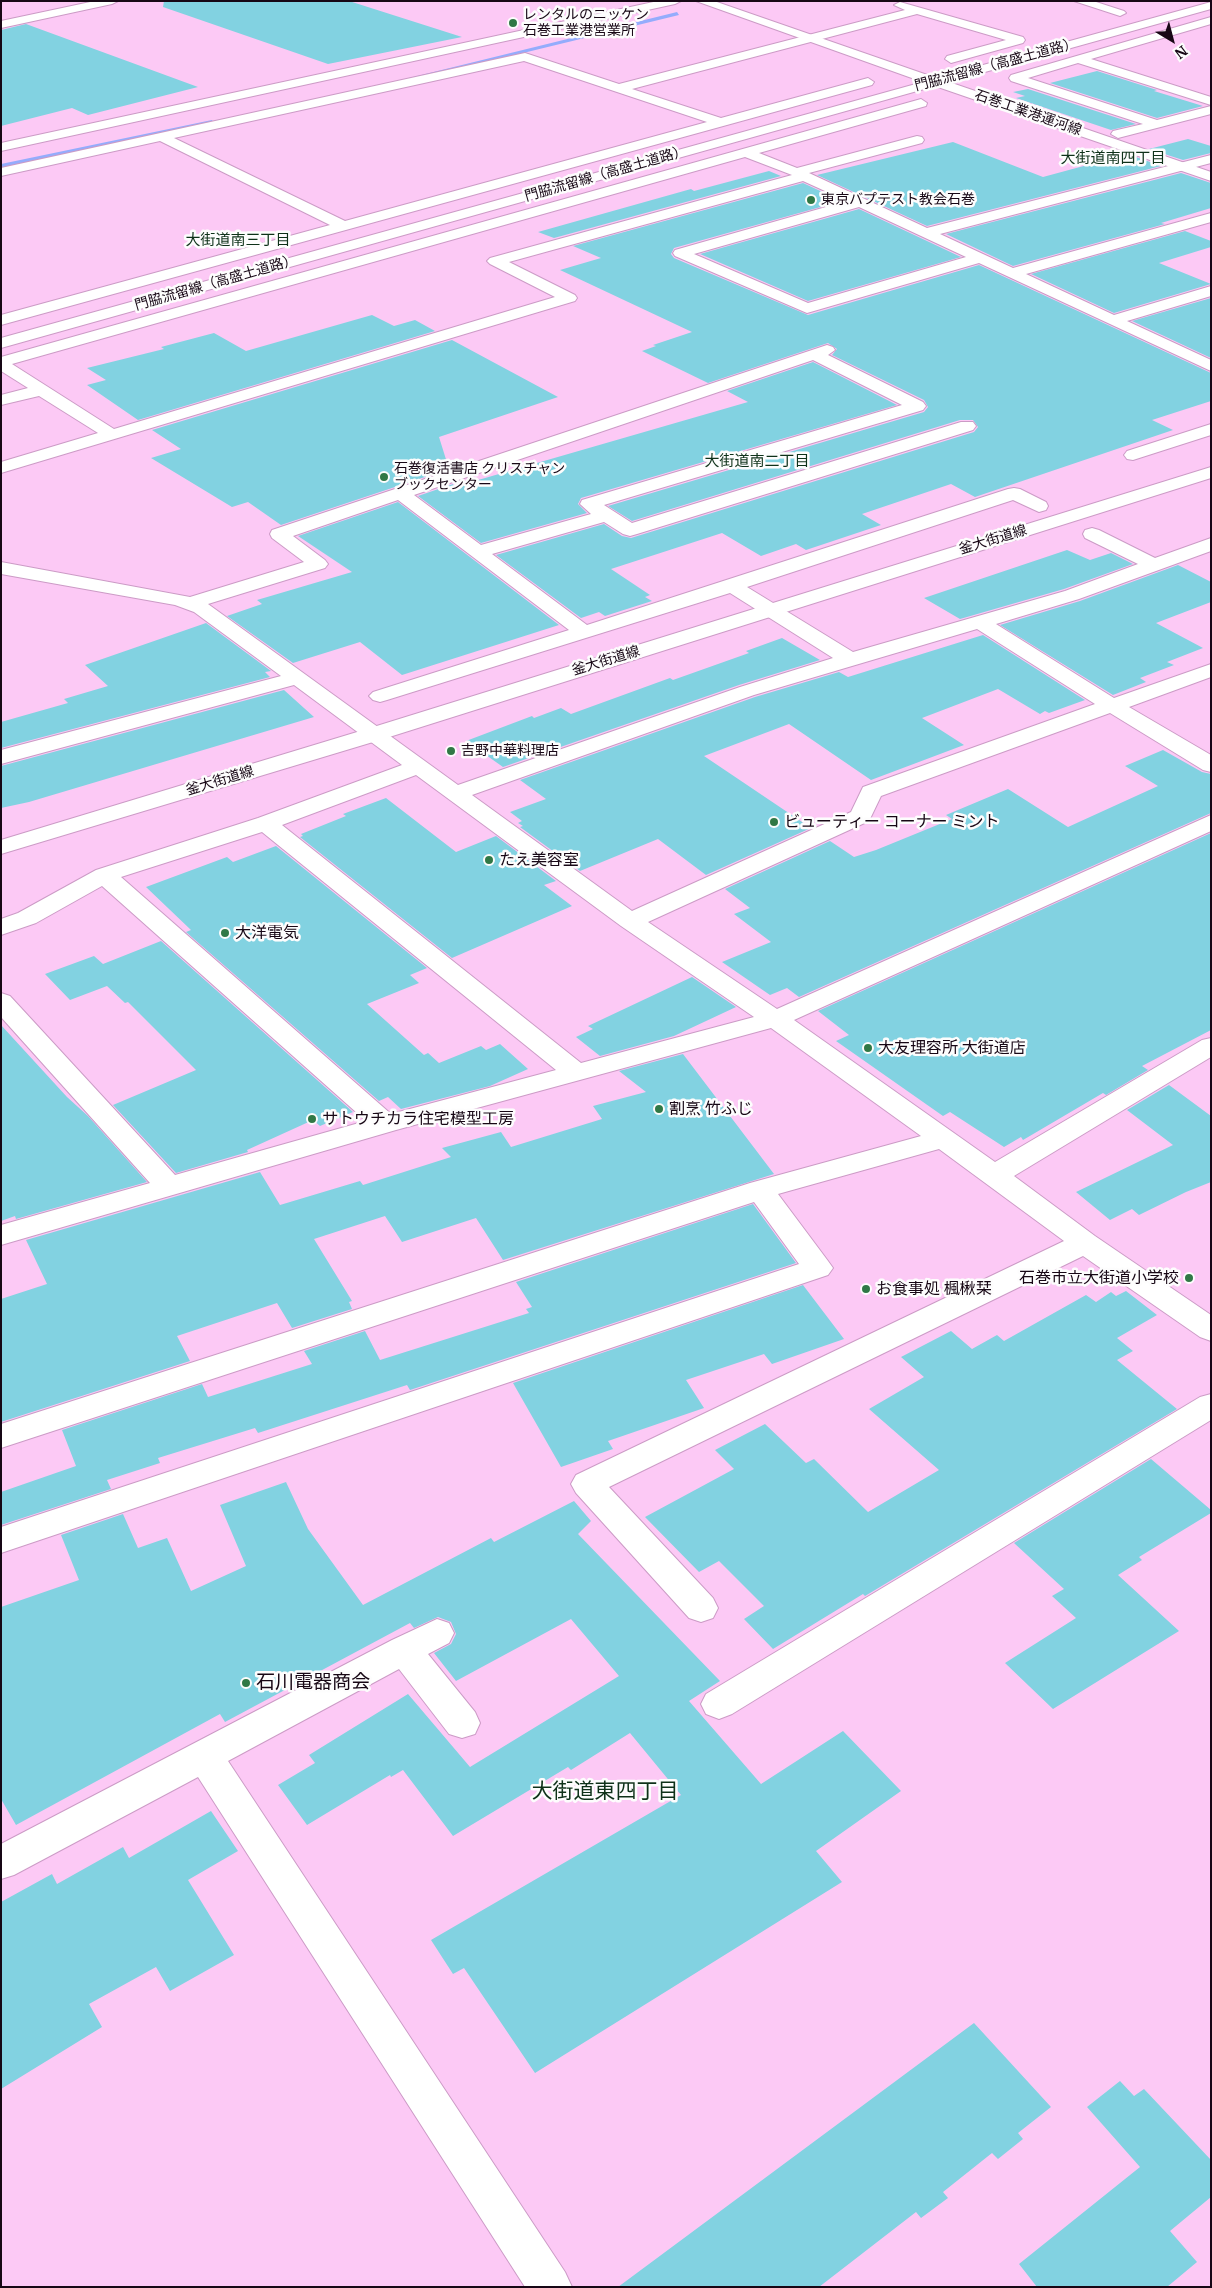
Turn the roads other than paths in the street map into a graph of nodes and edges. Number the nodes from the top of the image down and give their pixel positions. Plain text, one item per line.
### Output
1 (112, 1) edge
2 (675, 1) edge
3 (702, 1) edge
4 (889, 1) edge
5 (1080, 1) edge
6 (1211, 5) edge
7 (918, 10) junction
8 (1102, 18) dead end
9 (1211, 20) edge
10 (1, 25) edge
11 (1176, 30) junction
12 (810, 38) junction
13 (1202, 38) dead end
14 (951, 59) dead end
15 (1080, 60) junction
16 (936, 81) junction
17 (868, 82) dead end
18 (619, 88) junction
19 (1211, 102) edge
20 (922, 103) dead end
21 (1211, 110) edge
22 (1181, 118) junction
23 (719, 122) junction
24 (1156, 124) junction
25 (1203, 125) dead end
26 (1118, 134) dead end
27 (162, 137) junction
28 (917, 140) dead end
29 (1, 147) edge
30 (745, 152) junction
31 (1211, 159) edge
32 (1182, 166) junction
33 (1, 172) edge
34 (800, 174) junction
35 (1211, 176) edge
36 (861, 202) junction
37 (1211, 217) edge
38 (343, 226) junction
39 (925, 233) junction
40 (980, 258) junction
41 (1011, 273) junction
42 (1211, 291) edge
43 (1, 320) edge
44 (1112, 320) junction
45 (1, 343) edge
46 (1, 363) edge
47 (1211, 366) edge
48 (42, 390) junction
49 (1, 400) edge
50 (967, 426) dead end
51 (1211, 429) edge
52 (112, 435) junction
53 (1133, 454) dead end
54 (1, 468) edge
55 (1211, 472) edge
56 (400, 494) junction
57 (1039, 506) dead end
58 (607, 515) junction
59 (1092, 534) dead end
60 (1211, 544) edge
61 (478, 552) junction
62 (1154, 565) junction
63 (1, 568) edge
64 (732, 586) junction
65 (188, 604) junction
66 (769, 610) junction
67 (980, 622) junction
68 (584, 632) junction
69 (850, 659) junction
70 (1211, 670) edge
71 (297, 678) junction
72 (380, 696) dead end
73 (1111, 705) junction
74 (375, 734) junction
75 (1, 757) edge
76 (1211, 764) edge
77 (418, 767) junction
78 (455, 793) junction
79 (1211, 822) edge
80 (266, 823) junction
81 (1, 847) edge
82 (104, 875) junction
83 (630, 921) junction
84 (1, 928) edge
85 (1, 1001) edge
86 (775, 1019) junction
87 (1211, 1046) edge
88 (576, 1072) junction
89 (386, 1124) junction
90 (941, 1139) junction
91 (994, 1175) junction
92 (169, 1186) junction
93 (760, 1190) junction
94 (1, 1235) edge
95 (1085, 1243) junction
96 (1211, 1330) edge
97 (1211, 1405) edge
98 (1, 1436) edge
99 (1, 1540) edge
100 (701, 1608) dead end
101 (437, 1633) dead end
102 (404, 1650) junction
103 (719, 1704) dead end
104 (462, 1723) dead end
105 (205, 1756) junction
106 (1, 1863) edge
107 (550, 2287) edge

1 - 10 street
2 - 29 street
3 - 12 street, 石巻工業港運河線
4 - 7 street
5 - 8 street
6 - 16 street, 門脇流留線（高盛土道路）
7 - 12 street
7 - 14 street
9 - 11 street
11 - 13 street
11 - 15 street
12 - 16 street, 石巻工業港運河線
12 - 18 street
15 - 19 street
15 - 24 street
16 - 32 street, 石巻工業港運河線
16 - 45 street, 門脇流留線（高盛土道路）
17 - 23 street
18 - 23 street
18 - 27 street
20 - 30 street
21 - 22 street
22 - 24 street
22 - 25 street
23 - 38 street
24 - 26 street
27 - 33 street
27 - 38 street
28 - 34 street
30 - 34 street
30 - 46 street
31 - 32 street
32 - 35 street, 石巻工業港運河線
32 - 39 street
34 - 36 street
34 - 52 street
36 - 39 street
36 - 40 street
37 - 41 street
38 - 43 street
39 - 40 street
40 - 41 street
41 - 44 street
42 - 44 street
44 - 47 street
46 - 48 street
48 - 49 street
48 - 52 street
50 - 58 street
51 - 53 street
52 - 54 street
55 - 66 street, 釜大街道線
56 - 58 street
56 - 61 street
56 - 65 street
57 - 64 street
58 - 61 street
59 - 62 street
60 - 62 street
61 - 68 street
62 - 67 street
63 - 65 street
64 - 66 street
64 - 68 street
65 - 71 street
66 - 69 street
66 - 74 street, 釜大街道線
67 - 69 street
67 - 73 street
68 - 72 street
69 - 78 street
70 - 73 street
71 - 74 street
71 - 75 street
73 - 76 street
73 - 83 street
74 - 77 street
74 - 81 street, 釜大街道線
77 - 78 street
77 - 80 street
78 - 83 street
79 - 86 street
80 - 82 street
80 - 88 street
82 - 84 street
82 - 89 street
83 - 86 street
85 - 92 street
86 - 88 street
86 - 90 street
87 - 91 street
88 - 89 street
89 - 92 street
90 - 91 street
90 - 93 street
91 - 95 street
92 - 94 street
93 - 98 street
93 - 99 street
95 - 96 street
95 - 100 street
97 - 103 street
101 - 102 street
102 - 104 street
102 - 105 street
105 - 106 street
105 - 107 street

